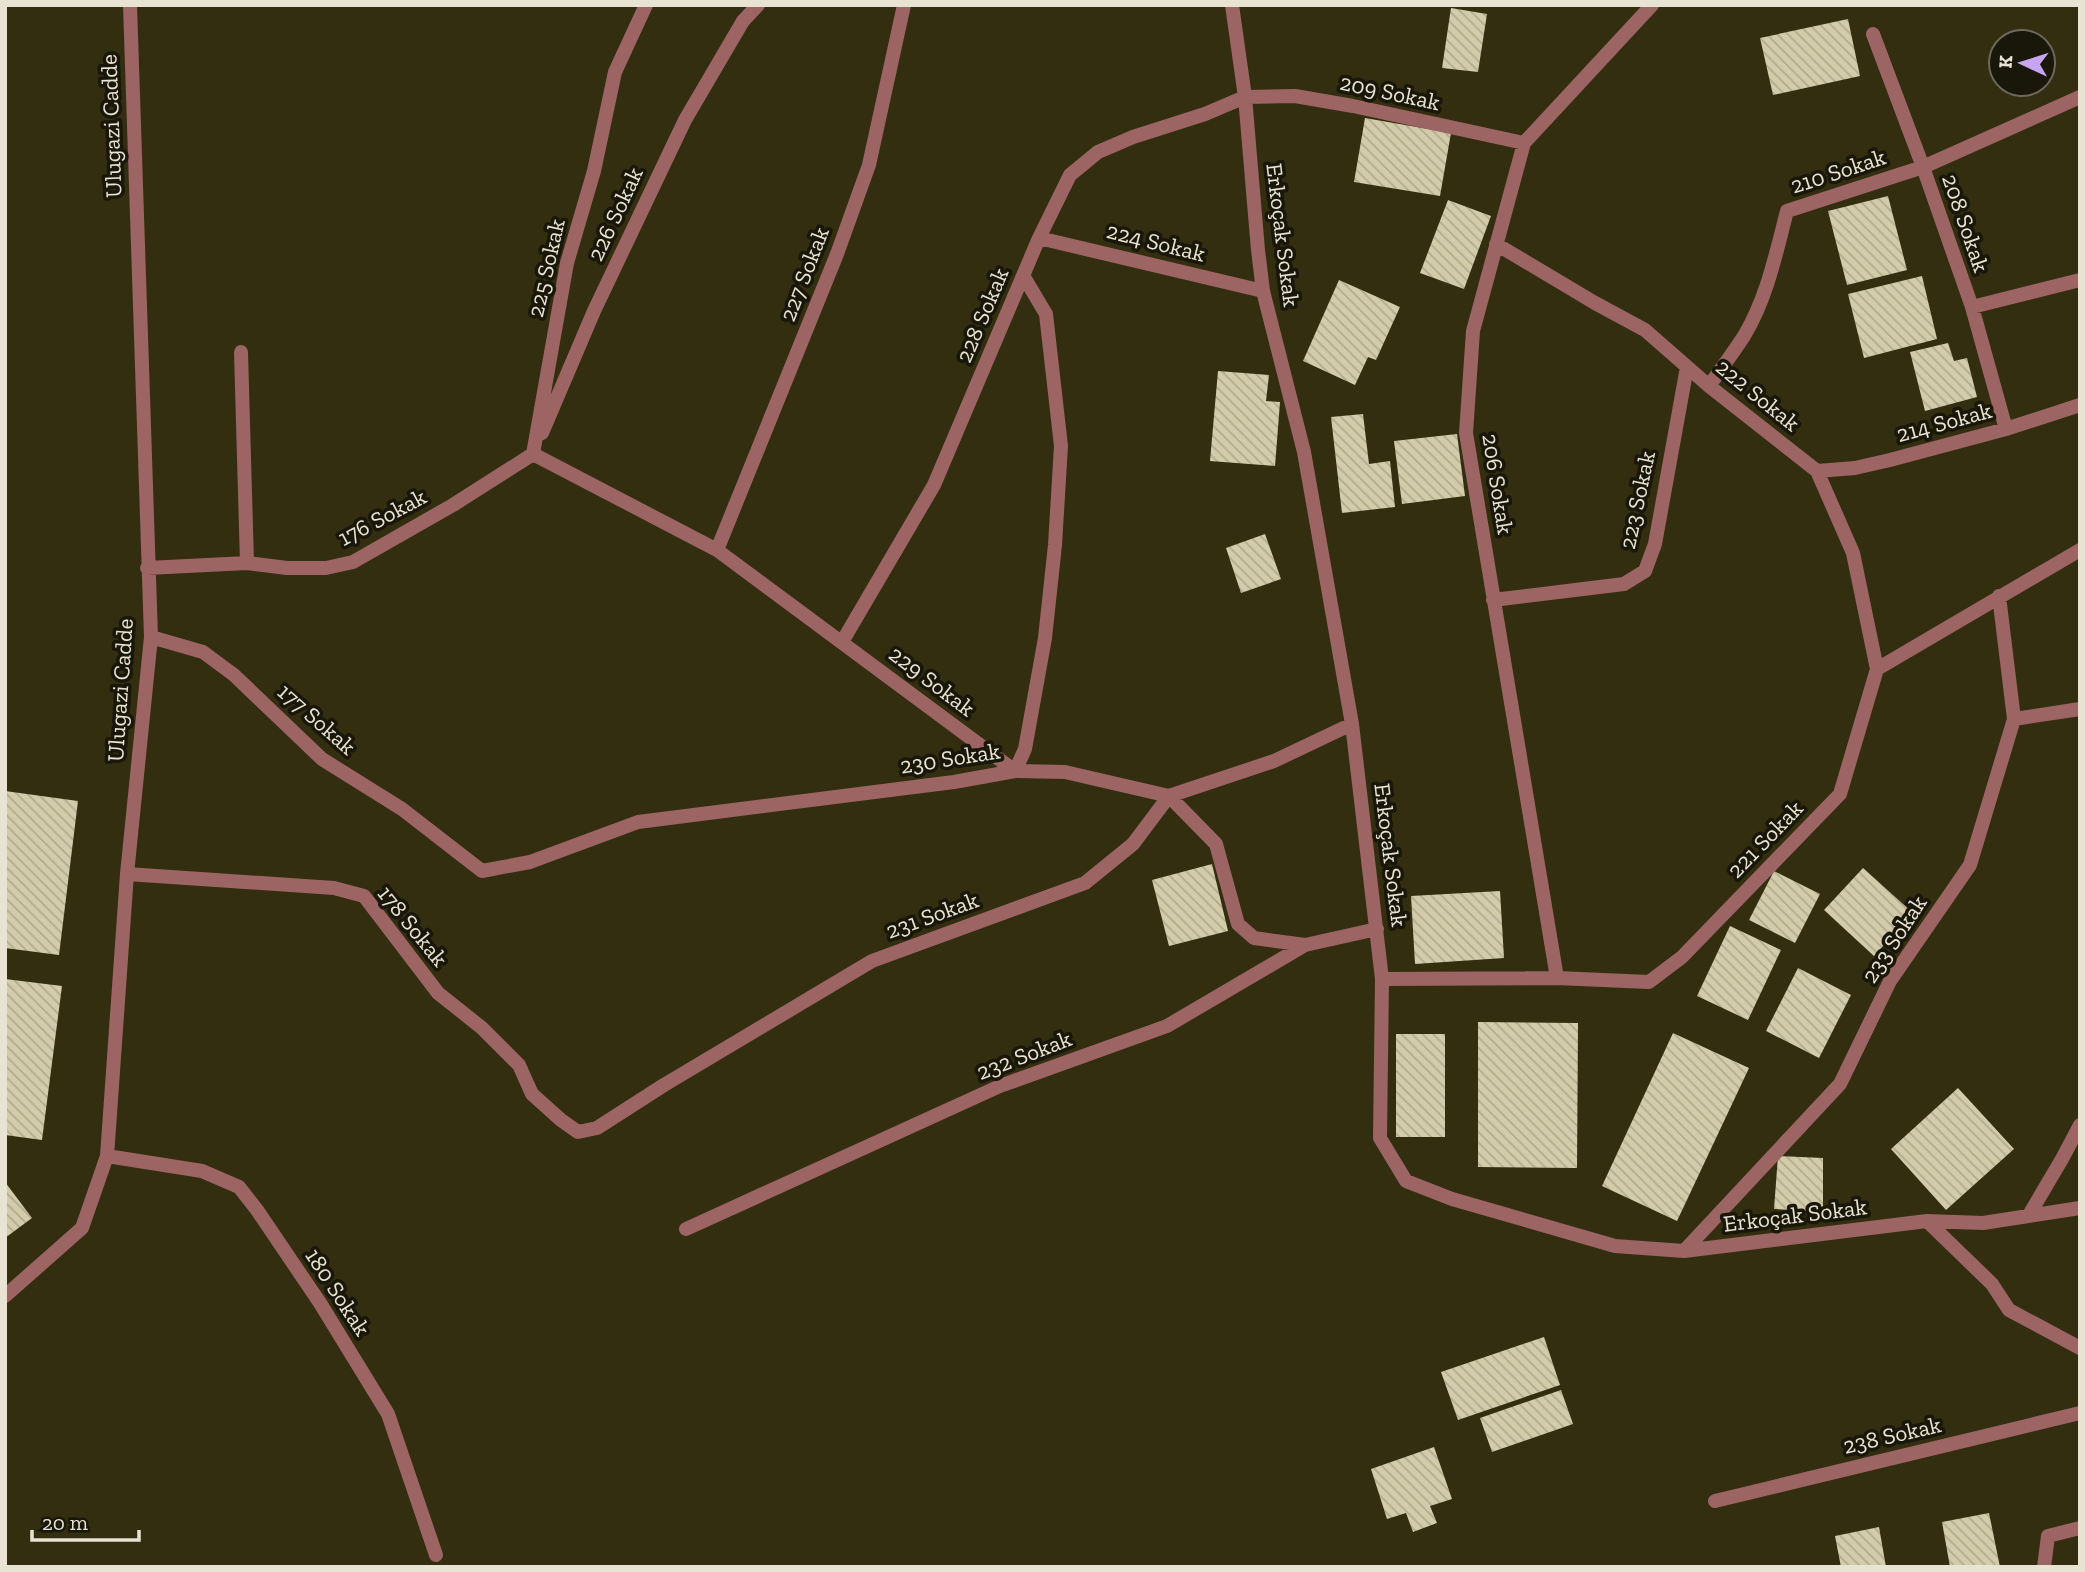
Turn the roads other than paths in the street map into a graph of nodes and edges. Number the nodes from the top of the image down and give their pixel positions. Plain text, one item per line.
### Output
1 (130, 5) edge
2 (646, 5) edge
3 (758, 5) edge
4 (904, 5) edge
5 (1232, 5) edge
6 (1652, 5) edge
7 (1873, 34) dead end
8 (1245, 97) junction
9 (2080, 97) edge
10 (1524, 143) junction
11 (1923, 167) junction
12 (1039, 238) junction
13 (1496, 244) junction
14 (1024, 277) junction
15 (2080, 280) edge
16 (1263, 291) junction
17 (1972, 307) junction
18 (242, 352) dead end
19 (1687, 367) junction
20 (1709, 386) junction
21 (2080, 405) edge
22 (2006, 429) junction
23 (533, 454) junction
24 (1816, 471) junction
25 (717, 550) junction
26 (2080, 550) edge
27 (247, 563) junction
28 (147, 568) junction
29 (1999, 596) junction
30 (1493, 600) junction
31 (151, 637) junction
32 (842, 642) junction
33 (1877, 668) junction
34 (2080, 709) edge
35 (2014, 719) junction
36 (1352, 723) junction
37 (1015, 771) junction
38 (1169, 796) junction
39 (482, 871) joint
40 (127, 874) junction
41 (1377, 929) junction
42 (1305, 945) junction
43 (1557, 978) junction
44 (1382, 979) junction
45 (533, 1094) joint
46 (2080, 1125) edge
47 (107, 1156) junction
48 (2080, 1208) edge
49 (2029, 1215) junction
50 (1927, 1221) junction
51 (686, 1229) dead end
52 (1684, 1251) junction
53 (5, 1296) edge
54 (2080, 1348) edge
55 (2080, 1413) edge
56 (1715, 1501) dead end
57 (2080, 1528) edge
58 (436, 1555) dead end
59 (2044, 1567) edge

1 - 28 street, Ulugazi Cadde
2 - 23 street, 225 Sokak
3 - 23 street, 226 Sokak
4 - 25 street, 227 Sokak
5 - 8 street, Erkoçak Sokak
6 - 10 street, 206 Sokak
7 - 11 street, 208 Sokak
8 - 10 street, 209 Sokak
8 - 12 street, 228 Sokak
8 - 16 street, Erkoçak Sokak
9 - 11 street, 210 Sokak
10 - 13 street, 206 Sokak
11 - 17 street, 208 Sokak
11 - 20 street, 210 Sokak
12 - 14 street, 228 Sokak
12 - 16 street, 224 Sokak
13 - 19 street, 222 Sokak
13 - 30 street, 206 Sokak
14 - 32 street, 228 Sokak
14 - 37 street, 230 Sokak
15 - 17 street
16 - 36 street, Erkoçak Sokak
17 - 22 street, 208 Sokak
18 - 27 street
19 - 20 street, 222 Sokak
19 - 30 street, 223 Sokak
20 - 24 street, 222 Sokak
21 - 22 street, 214 Sokak
22 - 24 street, 214 Sokak
23 - 25 street, 229 Sokak
23 - 27 street, 176 Sokak
24 - 33 street, 222 Sokak
25 - 32 street, 229 Sokak
26 - 29 street
27 - 28 street, 176 Sokak
28 - 31 street, Ulugazi Cadde
29 - 33 street
29 - 35 street, 233 Sokak
30 - 43 street, 206 Sokak
31 - 39 street, 177 Sokak
31 - 40 street, Ulugazi Cadde
32 - 37 street, 229 Sokak
33 - 43 street, 221 Sokak
34 - 35 street
35 - 52 street, 233 Sokak
36 - 38 street
36 - 41 street, Erkoçak Sokak
37 - 38 street
37 - 39 street, 230 Sokak
38 - 42 street
38 - 45 street, 231 Sokak
40 - 45 street, 178 Sokak
40 - 47 street, Ulugazi Cadde
41 - 42 street, 232 Sokak
41 - 44 street, Erkoçak Sokak
42 - 51 street, 232 Sokak
43 - 44 street, 221 Sokak
44 - 52 street, Erkoçak Sokak
46 - 49 street
47 - 53 street, Ulugazi Cadde
47 - 58 street, 180 Sokak
48 - 49 street, Erkoçak Sokak
49 - 50 street, Erkoçak Sokak
50 - 52 street, Erkoçak Sokak
50 - 54 street
55 - 56 street, 238 Sokak
57 - 59 street

